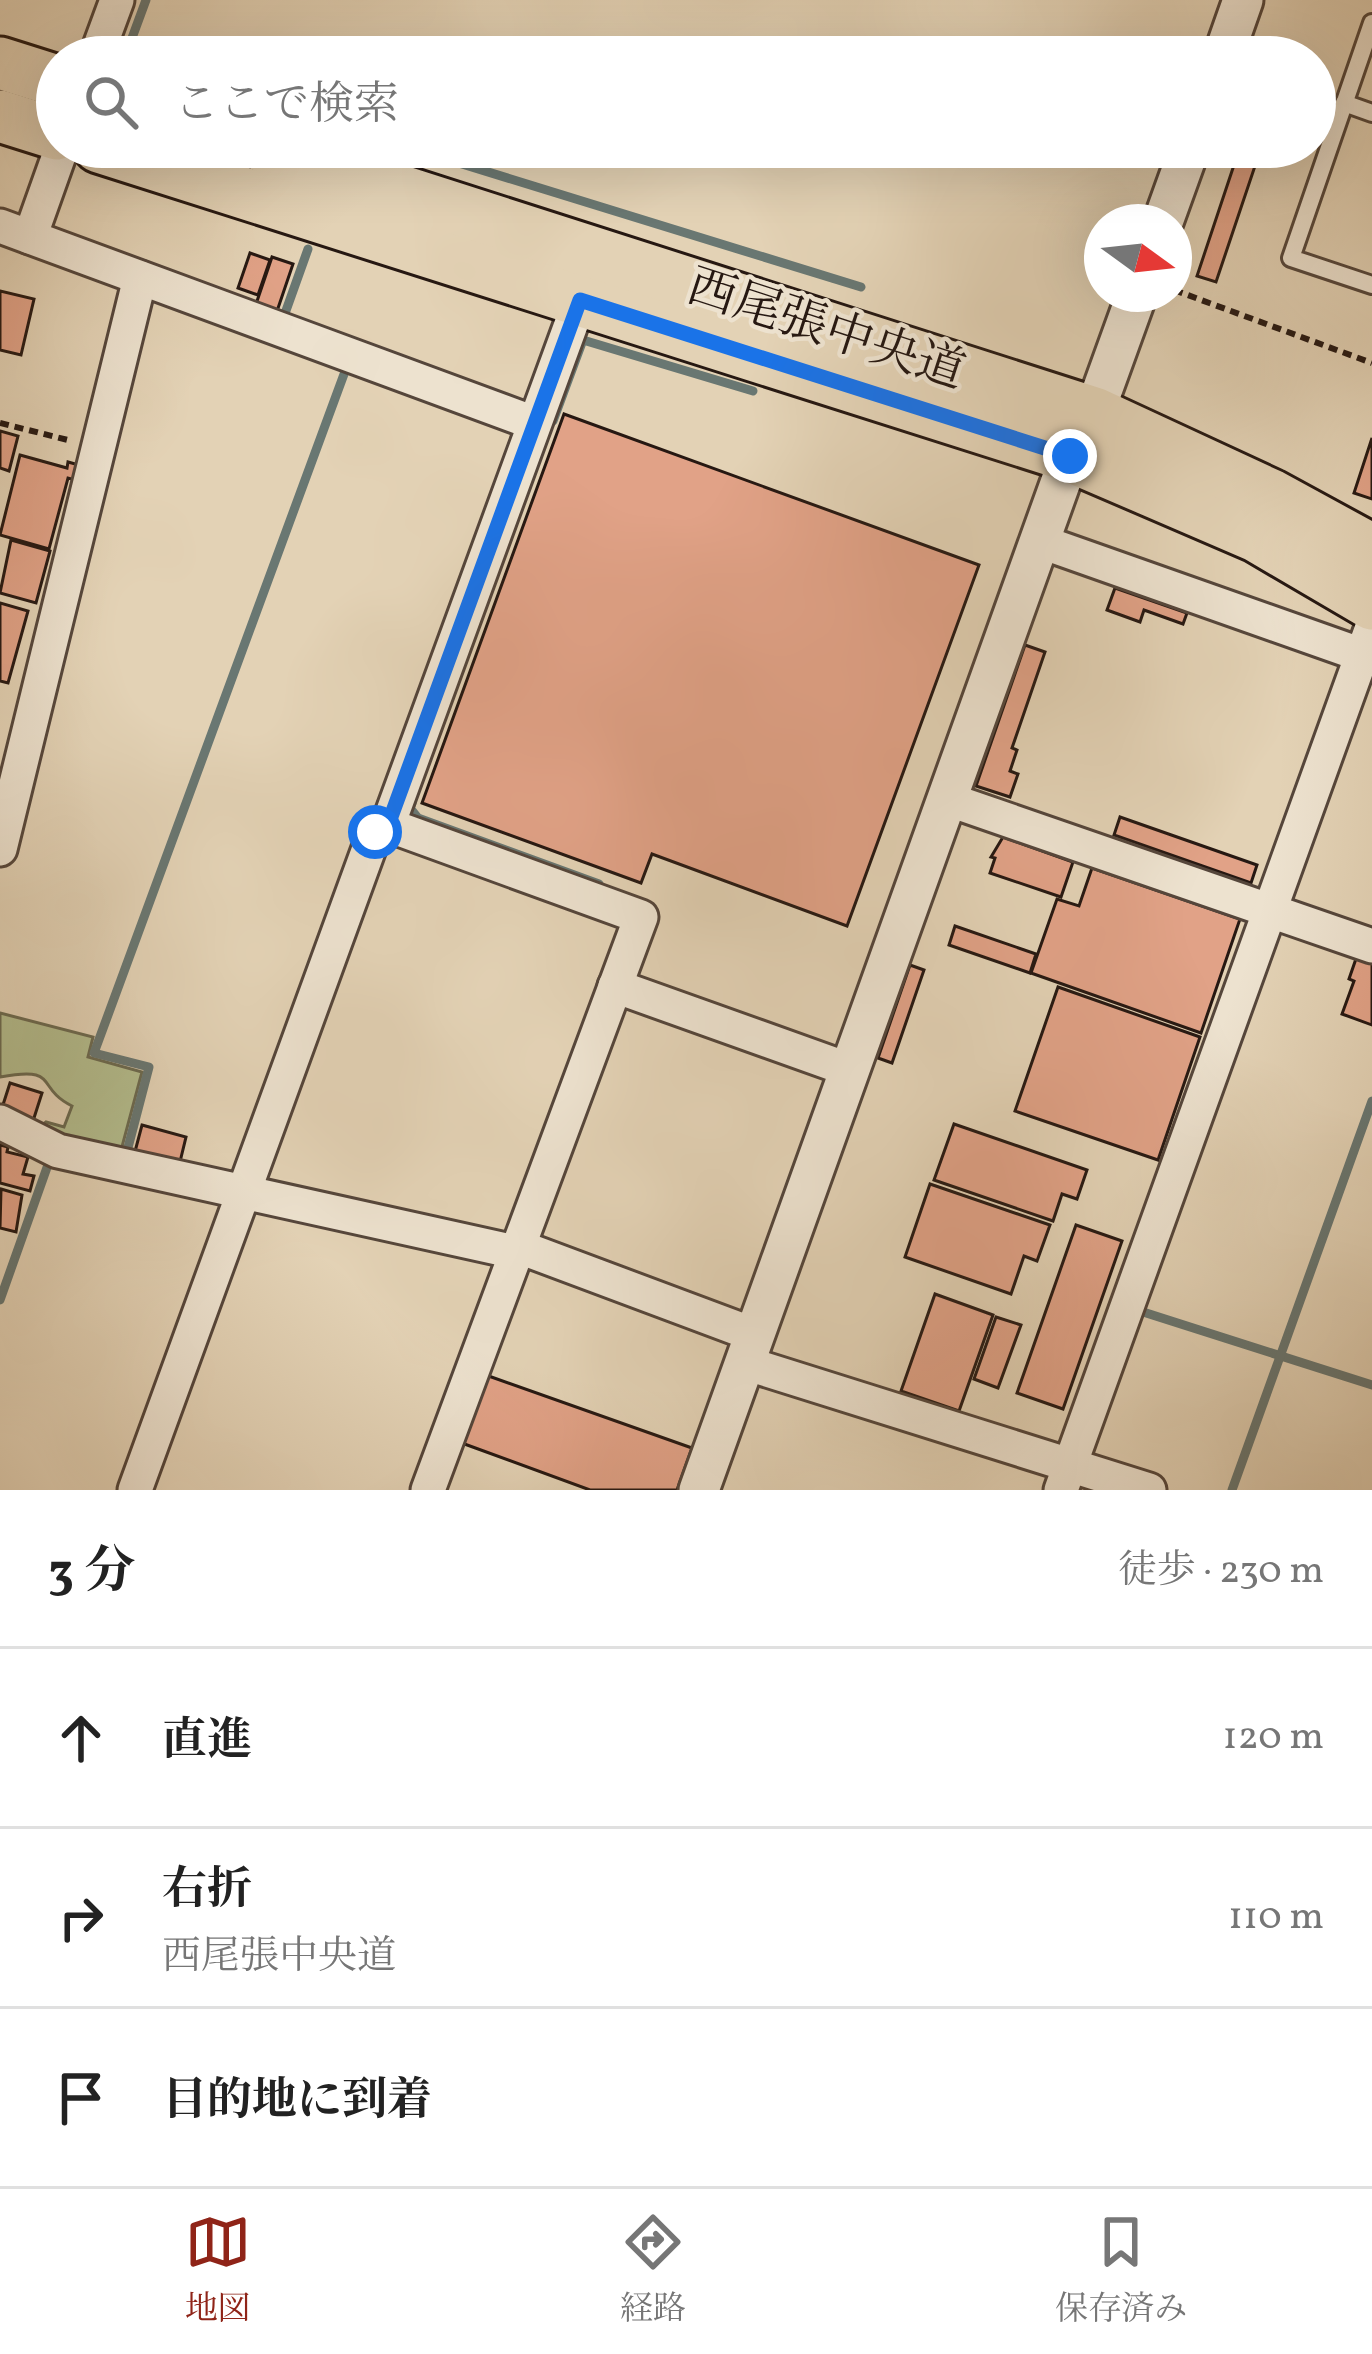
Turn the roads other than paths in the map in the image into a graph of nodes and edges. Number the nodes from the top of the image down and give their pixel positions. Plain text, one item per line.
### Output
1 (117, 0) edge
2 (1243, 0) edge
3 (1372, 22) edge
4 (104, 36) edge
5 (1230, 36) edge
6 (0, 63) edge
7 (36, 74) edge
8 (1344, 103) junction
9 (1372, 113) edge
10 (0, 116) edge
11 (1336, 126) edge
12 (36, 127) edge
13 (50, 168) edge
14 (164, 168) edge
15 (324, 168) edge
16 (1182, 168) edge
17 (1322, 168) edge
18 (1169, 204) edge
19 (15, 232) edge
20 (140, 278) junction
21 (1372, 286) edge
22 (580, 300) junction
23 (1130, 312) edge
24 (535, 423) junction
25 (1082, 434) junction
26 (1039, 541) junction
27 (1372, 550) edge
28 (1372, 604) edge
29 (1367, 641) edge
30 (947, 799) junction
31 (388, 825) junction
32 (0, 848) edge
33 (1271, 910) junction
34 (1372, 946) edge
35 (615, 986) junction
36 (850, 1070) junction
37 (0, 1122) edge
38 (243, 1192) junction
39 (516, 1249) junction
40 (750, 1349) junction
41 (1066, 1478) edge
42 (136, 1490) edge
43 (428, 1490) edge
44 (699, 1490) edge
45 (1149, 1490) edge

1 - 4 street
2 - 5 street
3 - 8 lane
6 - 7 main road
8 - 9 lane
8 - 11 lane
10 - 12 main road
13 - 19 street
14 - 22 main road, 西尾張中央道
15 - 25 main road, 西尾張中央道
16 - 18 street
17 - 21 lane
19 - 20 street
20 - 24 street
20 - 32 street
22 - 24 street
22 - 25 main road, 西尾張中央道
23 - 25 street
24 - 31 street
25 - 26 street
25 - 27 main road, 西尾張中央道
25 - 28 main road, 西尾張中央道
26 - 29 street
26 - 30 street
29 - 33 street
30 - 33 street
30 - 36 street
31 - 35 street
31 - 38 street
33 - 34 street
33 - 41 street
35 - 36 street
35 - 39 street
36 - 40 street
37 - 38 street
38 - 39 street
38 - 42 street
39 - 40 street
39 - 43 street
40 - 41 street
40 - 44 street
41 - 45 street

